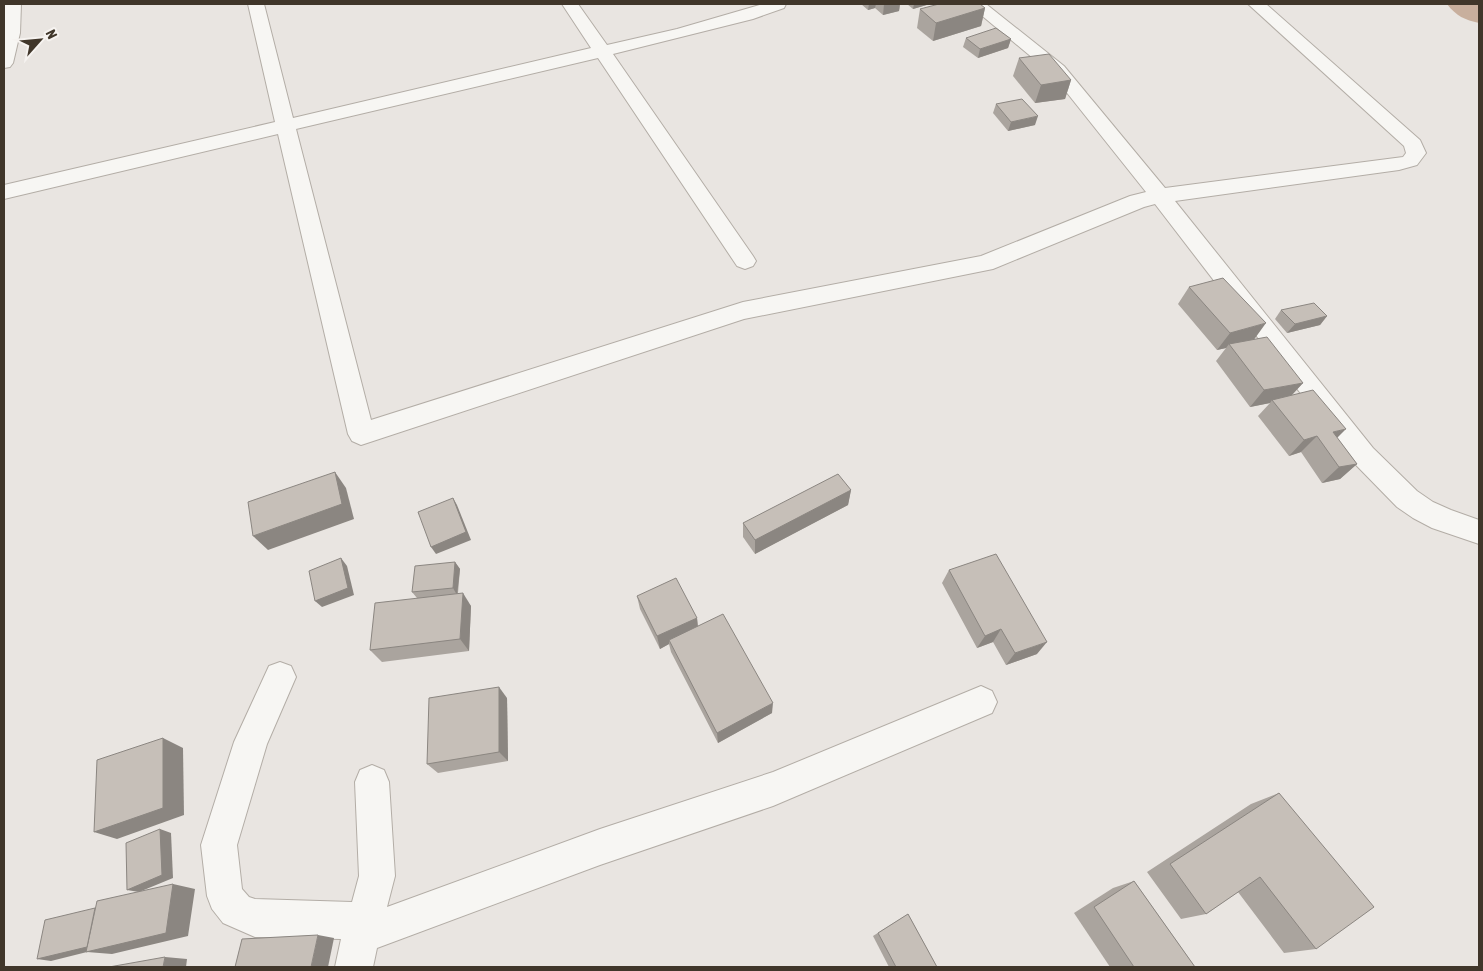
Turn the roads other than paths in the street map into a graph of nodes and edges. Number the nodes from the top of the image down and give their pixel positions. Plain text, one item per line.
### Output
1 (13, 4) edge
2 (256, 4) edge
3 (570, 4) edge
4 (778, 4) edge
5 (976, 4) edge
6 (1256, 4) edge
7 (600, 51) junction
8 (4, 63) edge
9 (287, 125) junction
10 (4, 192) edge
11 (1160, 196) junction
12 (745, 261) dead end
13 (1479, 532) edge
14 (280, 677) dead end
15 (981, 702) dead end
16 (372, 782) dead end
17 (360, 941) edge

1 - 8 street
2 - 9 street
3 - 7 street
4 - 7 street
5 - 11 street
6 - 11 street
7 - 9 street
7 - 12 street
9 - 10 street
9 - 11 street
11 - 13 street
14 - 17 street
15 - 17 street
16 - 17 street

